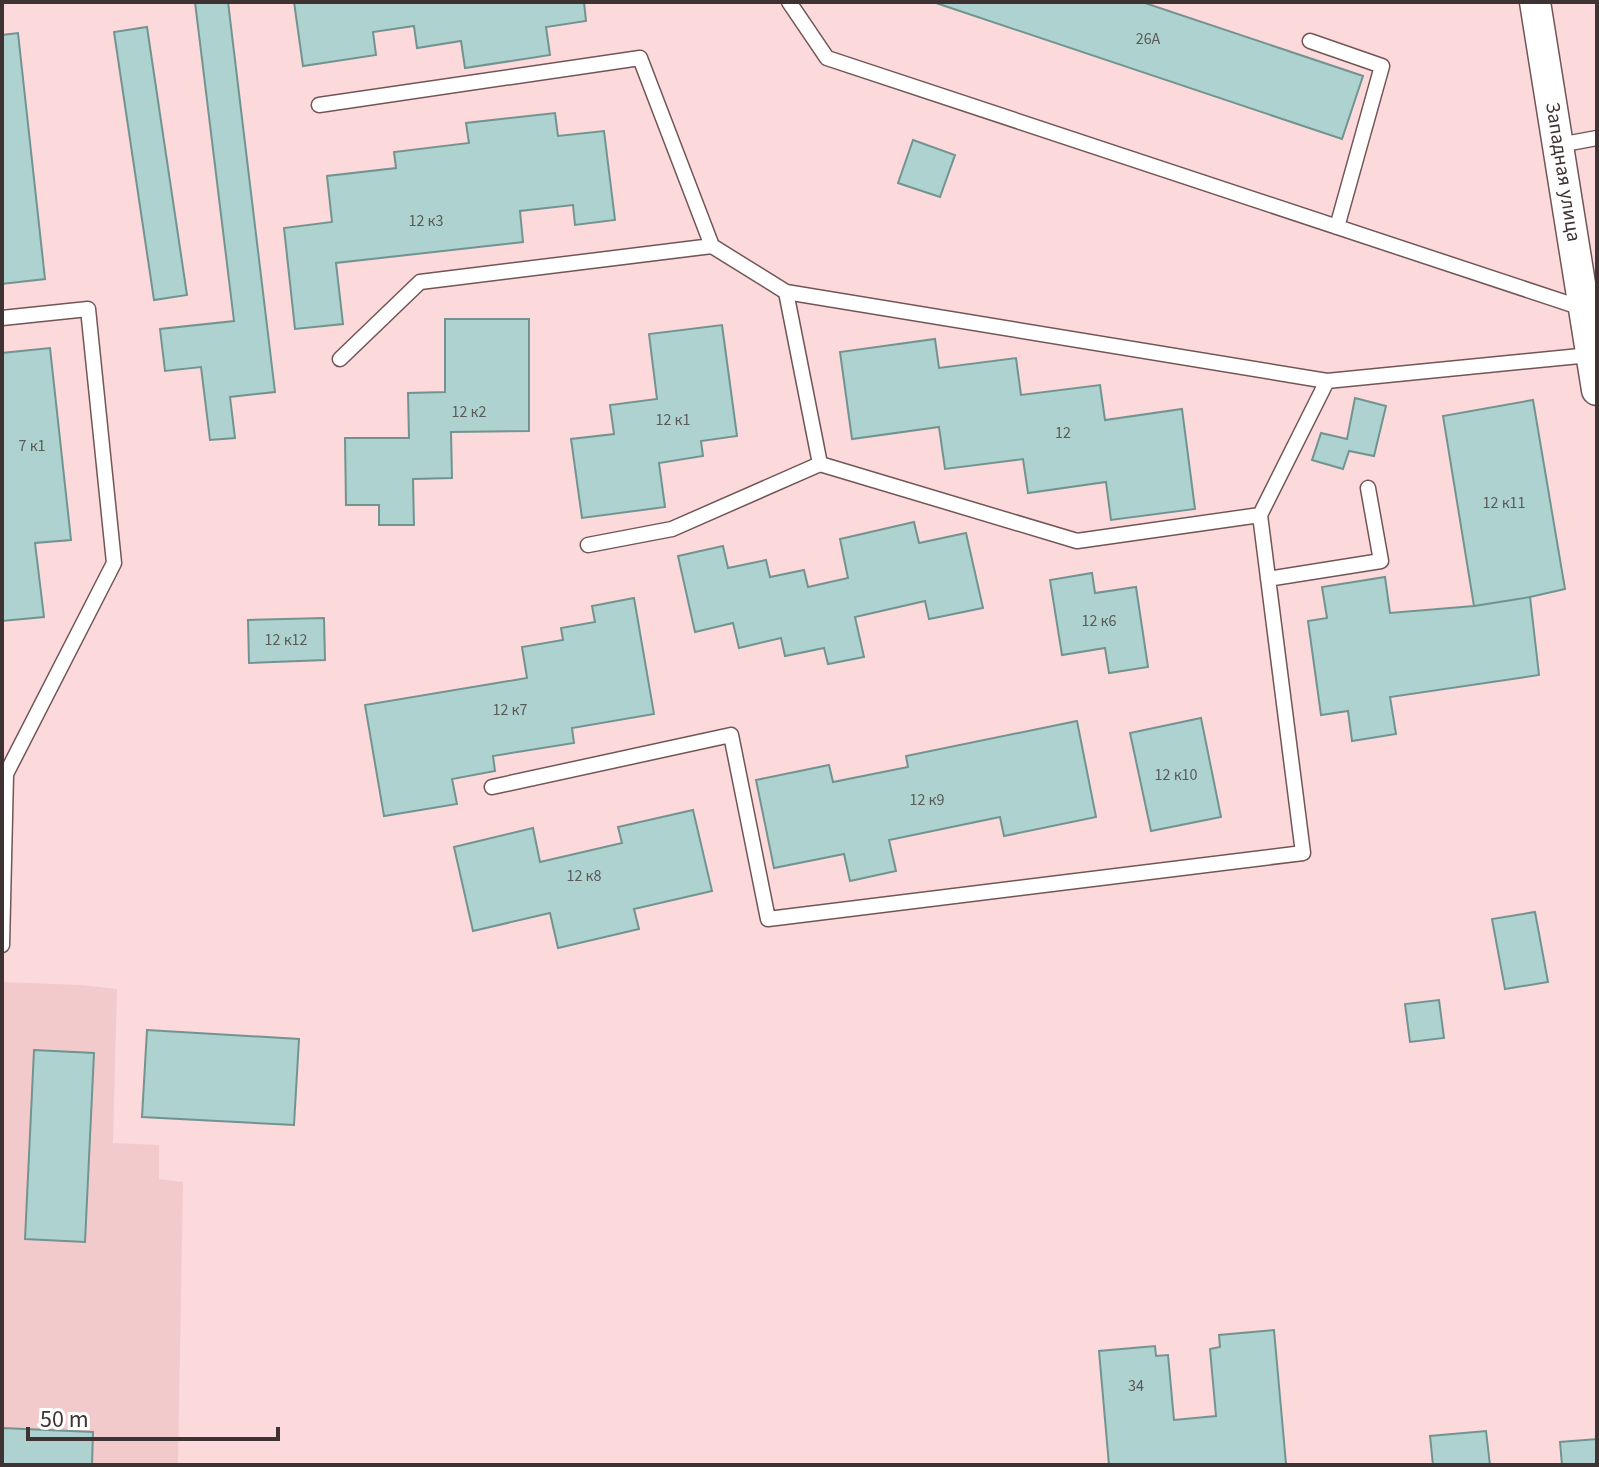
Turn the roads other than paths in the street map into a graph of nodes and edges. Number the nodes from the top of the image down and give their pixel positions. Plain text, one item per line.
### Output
1 (789, 2) edge
2 (1535, 2) edge
3 (1310, 41) dead end
4 (319, 105) dead end
5 (1597, 138) edge
6 (1559, 145) junction
7 (1337, 227) junction
8 (712, 246) junction
9 (786, 292) junction
10 (1585, 309) junction
11 (2, 318) edge
12 (1590, 355) junction
13 (340, 359) dead end
14 (1327, 381) junction
15 (1597, 390) edge
16 (820, 464) junction
17 (1368, 488) dead end
18 (1260, 515) junction
19 (588, 545) dead end
20 (1268, 579) junction
21 (492, 787) dead end
22 (2, 945) edge

1 - 7 lane
2 - 6 street, Западная улица
3 - 7 lane
4 - 8 lane
5 - 6 lane
6 - 10 street, Западная улица
7 - 10 lane
8 - 9 lane
8 - 13 lane
9 - 14 lane
9 - 16 lane
10 - 12 street, Западная улица
11 - 22 lane
12 - 14 lane
12 - 15 street, Западная улица
14 - 18 lane
16 - 18 lane
16 - 19 lane
17 - 20 lane
18 - 20 lane
20 - 21 lane

